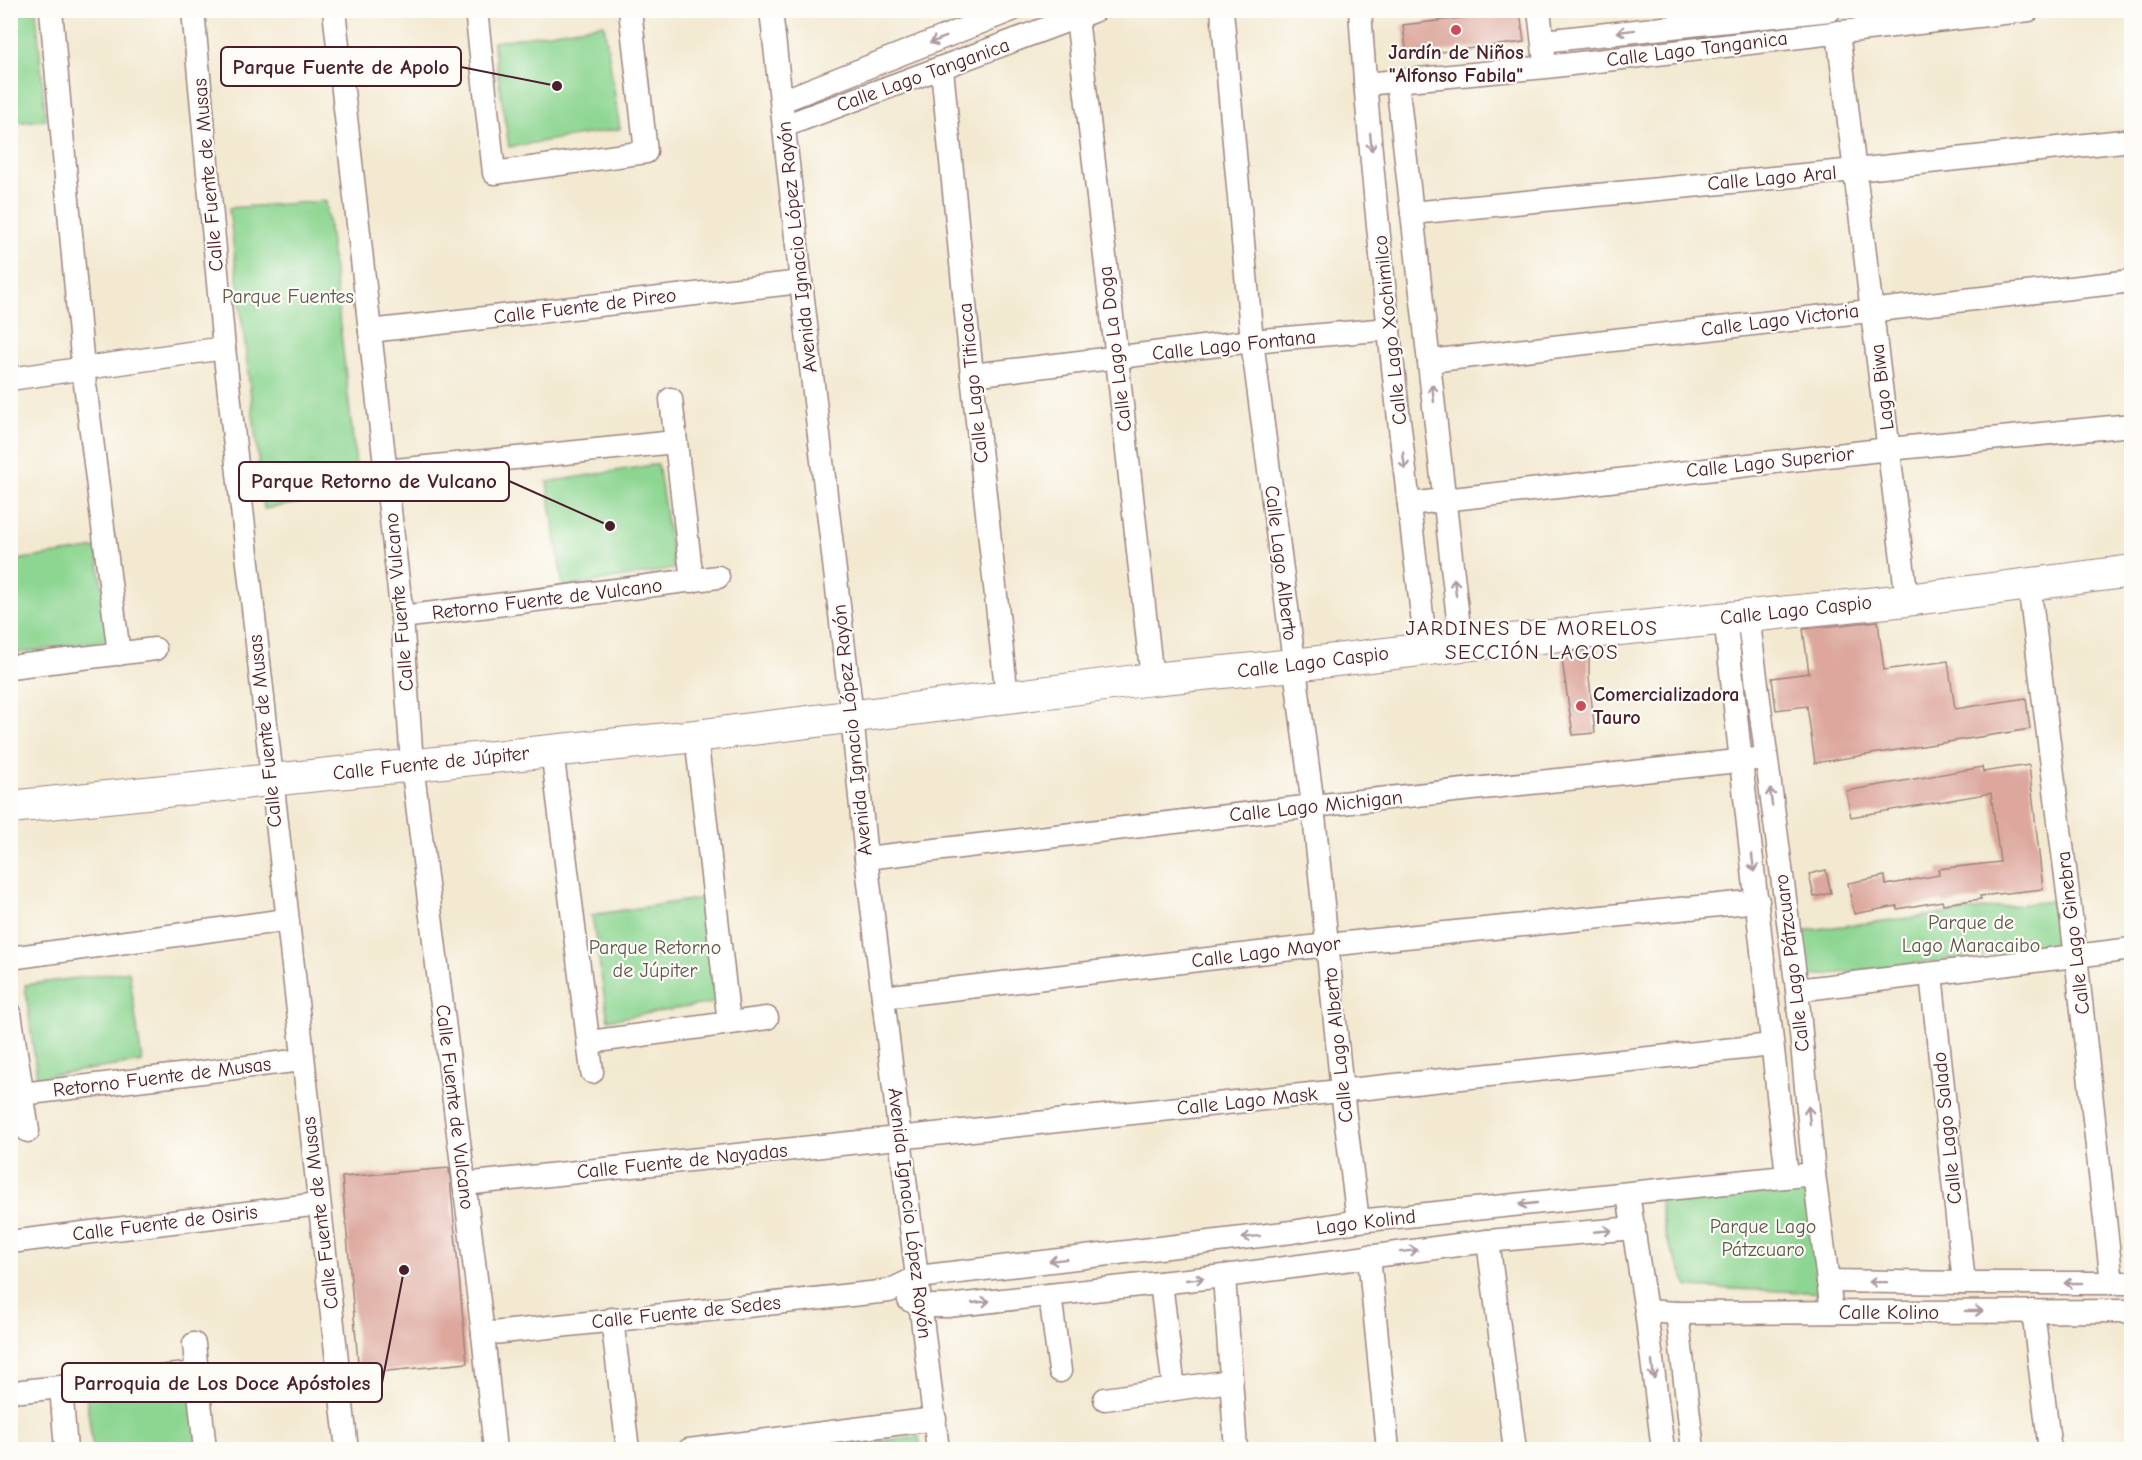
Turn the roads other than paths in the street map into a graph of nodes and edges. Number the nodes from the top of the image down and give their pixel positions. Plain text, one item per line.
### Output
1 (51, 10) edge
2 (193, 10) edge
3 (334, 10) edge
4 (476, 10) edge
5 (630, 10) edge
6 (771, 10) edge
7 (1012, 10) edge
8 (1222, 10) edge
9 (1360, 10) edge
10 (1539, 10) edge
11 (2029, 10) edge
12 (1828, 11) edge
13 (1086, 14) edge
14 (1680, 18) edge
15 (1040, 20) edge
16 (1838, 32) junction
17 (1543, 41) junction
18 (1546, 67) junction
19 (942, 69) junction
20 (1397, 81) junction
21 (1365, 84) junction
22 (782, 101) junction
23 (784, 126) junction
24 (2132, 140) edge
25 (1855, 170) junction
26 (1412, 213) junction
27 (2132, 281) edge
28 (801, 282) junction
29 (1872, 310) junction
30 (1389, 329) junction
31 (370, 331) junction
32 (1252, 341) junction
33 (224, 348) junction
34 (1117, 359) junction
35 (1429, 361) junction
36 (83, 368) junction
37 (972, 375) junction
38 (10, 379) edge
39 (671, 399) dead end
40 (2132, 424) edge
41 (675, 442) junction
42 (1889, 449) junction
43 (386, 471) junction
44 (1444, 498) junction
45 (1409, 504) junction
46 (2132, 571) edge
47 (718, 577) dead end
48 (692, 581) junction
49 (2029, 584) junction
50 (1907, 600) junction
51 (1736, 616) junction
52 (402, 617) junction
53 (1461, 645) junction
54 (1426, 649) junction
55 (155, 650) dead end
56 (119, 654) junction
57 (1294, 665) junction
58 (10, 667) edge
59 (1152, 679) junction
60 (1007, 697) junction
61 (852, 716) junction
62 (696, 736) junction
63 (552, 750) junction
64 (1766, 758) junction
65 (1741, 760) junction
66 (412, 765) junction
67 (271, 782) junction
68 (1313, 806) junction
69 (10, 807) edge
70 (1775, 831) junction
71 (1750, 834) junction
72 (866, 858) junction
73 (1758, 900) junction
74 (286, 920) junction
75 (1327, 945) junction
76 (2132, 949) edge
77 (2076, 956) junction
78 (10, 958) edge
79 (1931, 974) junction
80 (1797, 990) junction
81 (883, 997) junction
82 (10, 1013) edge
83 (767, 1018) dead end
84 (729, 1023) junction
85 (590, 1042) junction
86 (1772, 1045) junction
87 (302, 1060) junction
88 (592, 1072) dead end
89 (1342, 1090) junction
90 (22, 1094) junction
91 (28, 1131) dead end
92 (901, 1138) junction
93 (1814, 1174) junction
94 (1788, 1176) junction
95 (464, 1184) junction
96 (1628, 1194) junction
97 (319, 1204) junction
98 (1358, 1221) junction
99 (1634, 1228) junction
100 (1292, 1232) junction
101 (1488, 1241) junction
102 (10, 1242) edge
103 (1370, 1256) junction
104 (1295, 1266) junction
105 (1224, 1276) junction
106 (918, 1277) junction
107 (1828, 1281) junction
108 (1161, 1282) junction
109 (2122, 1282) edge
110 (1964, 1283) junction
111 (889, 1291) junction
112 (1050, 1295) junction
113 (922, 1306) junction
114 (1646, 1311) junction
115 (2033, 1311) junction
116 (2132, 1311) edge
117 (1832, 1312) junction
118 (1677, 1313) junction
119 (612, 1319) junction
120 (483, 1334) junction
121 (194, 1344) dead end
122 (1060, 1371) dead end
123 (197, 1373) junction
124 (1231, 1381) junction
125 (61, 1387) junction
126 (1174, 1389) junction
127 (22, 1390) dead end
128 (1105, 1399) dead end
129 (935, 1419) junction
130 (66, 1449) edge
131 (205, 1449) edge
132 (347, 1449) edge
133 (495, 1449) edge
134 (628, 1449) edge
135 (689, 1449) edge
136 (938, 1449) edge
137 (1236, 1449) edge
138 (1388, 1449) edge
139 (1515, 1449) edge
140 (1663, 1449) edge
141 (1693, 1449) edge
142 (2050, 1449) edge

1 - 36 street
2 - 33 street, Calle Fuente de Musas
3 - 31 street, Calle Fuente Vulcano
4 - 5 street
6 - 22 street, Avenida Ignacio López Rayón
7 -> 22 street, Calle Lago Tanganica
8 - 32 street, Calle Lago Alberto
9 - 21 street, Calle Lago Xochimilco
10 - 17 street
11 - 16 street, Calle Lago Tanganica
12 - 14 street, Calle Lago Tanganica
13 - 15 street, Calle Lago Tanganica
13 - 34 street, Calle Lago La Doga
14 -> 17 street, Calle Lago Tanganica
15 - 19 street, Calle Lago Tanganica
16 - 18 street, Calle Lago Tanganica
16 - 25 street, Lago Biwa
17 - 18 street
18 - 20 street, Calle Lago Tanganica
19 - 23 street, Calle Lago Tanganica
19 - 37 street, Calle Lago Titicaca
20 - 21 street, Calle Lago Tanganica
20 - 26 street, Calle Lago Xochimilco
21 -> 30 street, Calle Lago Xochimilco
22 - 23 street, Avenida Ignacio López Rayón
23 - 28 street, Avenida Ignacio López Rayón
24 - 25 street, Calle Lago Aral
25 - 26 street, Calle Lago Aral
25 - 29 street, Lago Biwa
26 - 35 street, Calle Lago Xochimilco
27 - 29 street, Calle Lago Victoria
28 - 31 street, Calle Fuente de Pireo
28 - 61 street, Avenida Ignacio López Rayón
29 - 35 street, Calle Lago Victoria
29 - 42 street, Lago Biwa
30 - 32 street, Calle Lago Fontana
30 -> 45 street, Calle Lago Xochimilco
31 - 43 street, Calle Fuente Vulcano
32 - 34 street, Calle Lago Fontana
32 - 57 street, Calle Lago Alberto
33 - 36 street
33 - 67 street, Calle Fuente de Musas
34 - 37 street, Calle Lago Fontana
34 - 59 street, Calle Lago La Doga
44 -> 35 street, Calle Lago Xochimilco
36 - 38 street
36 - 56 street
37 - 60 street, Calle Lago Titicaca
39 - 41 street
40 - 42 street, Calle Lago Superior
41 - 43 street
41 - 48 street
42 - 44 street, Calle Lago Superior
42 - 50 street, Lago Biwa
43 - 52 street, Calle Fuente Vulcano
44 - 45 street, Calle Lago Superior
53 -> 44 street, Calle Lago Xochimilco
45 - 54 street, Calle Lago Xochimilco
46 - 49 street, Calle Lago Caspio
47 - 48 street, Retorno Fuente de Vulcano
48 - 52 street, Retorno Fuente de Vulcano
49 - 50 street, Calle Lago Caspio
49 - 77 street, Calle Lago Ginebra
50 - 51 street, Calle Lago Caspio
51 - 53 street, Calle Lago Caspio
51 - 64 street, Calle Lago Pátzcuaro
51 - 65 street, Calle Lago Pátzcuaro
52 - 66 street, Calle Fuente Vulcano
53 - 54 street, Calle Lago Caspio
54 - 57 street, Calle Lago Caspio
55 - 56 street
56 - 58 street
57 - 59 street, Calle Lago Caspio
57 - 68 street, Calle Lago Alberto
59 - 60 street, Calle Lago Caspio
60 - 61 street, Calle Lago Caspio
61 - 62 street, Calle Fuente de Júpiter
61 - 72 street, Avenida Ignacio López Rayón
62 - 63 street, Calle Fuente de Júpiter
62 - 84 street
63 - 66 street, Calle Fuente de Júpiter
63 - 85 street
64 - 65 street, Calle Lago Michigan
70 -> 64 street, Calle Lago Pátzcuaro
65 - 68 street, Calle Lago Michigan
65 - 71 street, Calle Lago Pátzcuaro
66 - 67 street, Calle Fuente de Júpiter
66 - 95 street, Calle Fuente de Vulcano
67 - 69 street, Calle Fuente de Júpiter
67 - 74 street, Calle Fuente de Musas
68 - 72 street, Calle Lago Michigan
68 - 75 street, Calle Lago Alberto
70 - 71 street
70 - 80 street, Calle Lago Pátzcuaro
71 -> 73 street, Calle Lago Pátzcuaro
72 - 81 street, Avenida Ignacio López Rayón
73 - 75 street, Calle Lago Mayor
73 - 86 street, Calle Lago Pátzcuaro
74 - 78 street
74 - 87 street, Calle Fuente de Musas
75 - 81 street, Calle Lago Mayor
75 - 89 street, Calle Lago Alberto
76 - 77 street
77 - 79 street
77 - 109 street, Calle Lago Ginebra
79 - 80 street
79 - 110 street, Calle Lago Salado
93 -> 80 street, Calle Lago Pátzcuaro
81 - 92 street, Avenida Ignacio López Rayón
82 - 90 street
83 - 84 street
84 - 85 street
85 - 88 street
86 - 89 street, Calle Lago Mask
86 - 94 street, Calle Lago Pátzcuaro
87 - 90 street, Retorno Fuente de Musas
87 - 97 street, Calle Fuente de Musas
89 - 92 street, Calle Lago Mask
89 - 98 street, Calle Lago Alberto
90 - 91 street
92 - 95 street, Calle Fuente de Nayadas
92 - 106 street, Avenida Ignacio López Rayón
93 - 94 street, Lago Kolind
93 - 107 street, Calle Lago Pátzcuaro
94 - 96 street, Lago Kolind
95 - 120 street, Calle Fuente de Vulcano
96 -> 98 street, Lago Kolind
96 - 99 street
97 - 102 street, Calle Fuente de Osiris
97 - 132 street, Calle Fuente de Musas
98 - 100 street, Lago Kolind
101 -> 99 street, Lago Kolind
99 - 114 street
100 - 104 street
100 -> 106 street, Lago Kolind
103 -> 101 street, Lago Kolind
101 - 139 street
103 - 104 street, Lago Kolind
103 - 138 street
104 - 105 street, Lago Kolind
108 -> 105 street, Lago Kolind
105 - 124 street
106 - 111 street, Calle Fuente de Sedes
106 - 113 street, Avenida Ignacio López Rayón
110 -> 107 street, Calle Kolino
107 - 117 street, Calle Lago Pátzcuaro
108 - 112 street, Lago Kolind
108 - 126 street
109 -> 110 street, Calle Kolino
111 - 113 street
111 - 119 street, Calle Fuente de Sedes
113 -> 112 street, Lago Kolind
112 - 122 street
113 - 129 street, Avenida Ignacio López Rayón
114 - 118 street, Calle Kolino
114 -> 140 street
115 - 116 street, Calle Kolino
117 -> 115 street, Calle Kolino
115 - 142 street
117 - 118 street, Calle Kolino
118 - 141 street
119 - 120 street, Calle Fuente de Sedes
119 - 134 street
120 - 133 street, Calle Fuente de Vulcano
121 - 123 street
123 - 125 street
123 - 131 street
124 - 126 street
124 - 137 street
125 - 127 street
125 - 130 street
126 - 128 street
129 - 135 street
129 - 136 street, Avenida Ignacio López Rayón

